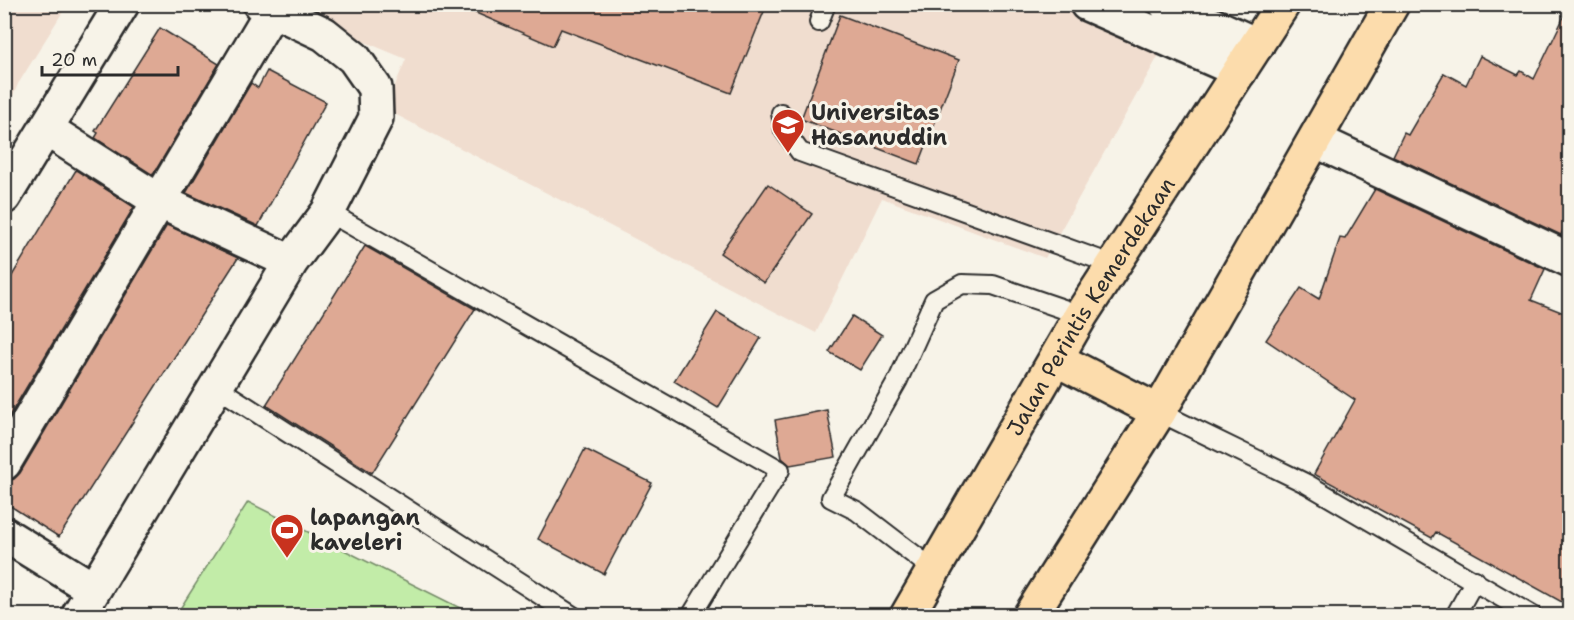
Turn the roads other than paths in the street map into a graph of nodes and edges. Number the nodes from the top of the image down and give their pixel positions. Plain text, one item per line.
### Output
1 (122, 4) edge
2 (826, 4) edge
3 (1087, 4) edge
4 (1166, 4) edge
5 (1283, 4) edge
6 (1392, 4) edge
7 (266, 7) edge
8 (819, 22) dead end
9 (1248, 58) junction
10 (781, 113) dead end
11 (48, 130) junction
12 (1315, 140) junction
13 (4, 197) edge
14 (159, 201) junction
15 (328, 212) junction
16 (1569, 260) edge
17 (291, 262) junction
18 (1114, 265) junction
19 (1082, 315) junction
20 (1056, 359) junction
21 (215, 386) junction
22 (1159, 412) junction
23 (4, 463) edge
24 (4, 534) edge
25 (934, 570) junction
26 (1475, 580) junction
27 (85, 602) edge
28 (573, 615) edge
29 (691, 615) edge
30 (907, 615) edge
31 (1029, 615) edge
32 (1455, 615) edge
33 (1533, 615) edge

1 - 11 street
2 - 8 lane
3 - 9 street
4 - 9 street
5 - 9 highway, Jalan Perintis Kemerdekaan
6 - 12 highway
7 - 14 street
7 - 15 street
9 - 18 highway, Jalan Perintis Kemerdekaan
10 - 18 lane
11 - 13 street
11 - 14 street
12 - 16 street
12 - 22 highway
14 - 17 street
14 - 23 street
15 - 17 street
15 - 29 lane
17 - 21 street
18 - 19 highway, Jalan Perintis Kemerdekaan
19 - 20 highway, Jalan Perintis Kemerdekaan
19 - 25 lane
20 - 22 highway
20 - 25 highway, Jalan Perintis Kemerdekaan
21 - 27 street
21 - 28 lane
22 - 26 lane
22 - 31 highway
24 - 27 street
25 - 30 highway, Jalan Perintis Kemerdekaan
26 - 32 lane
26 - 33 lane

